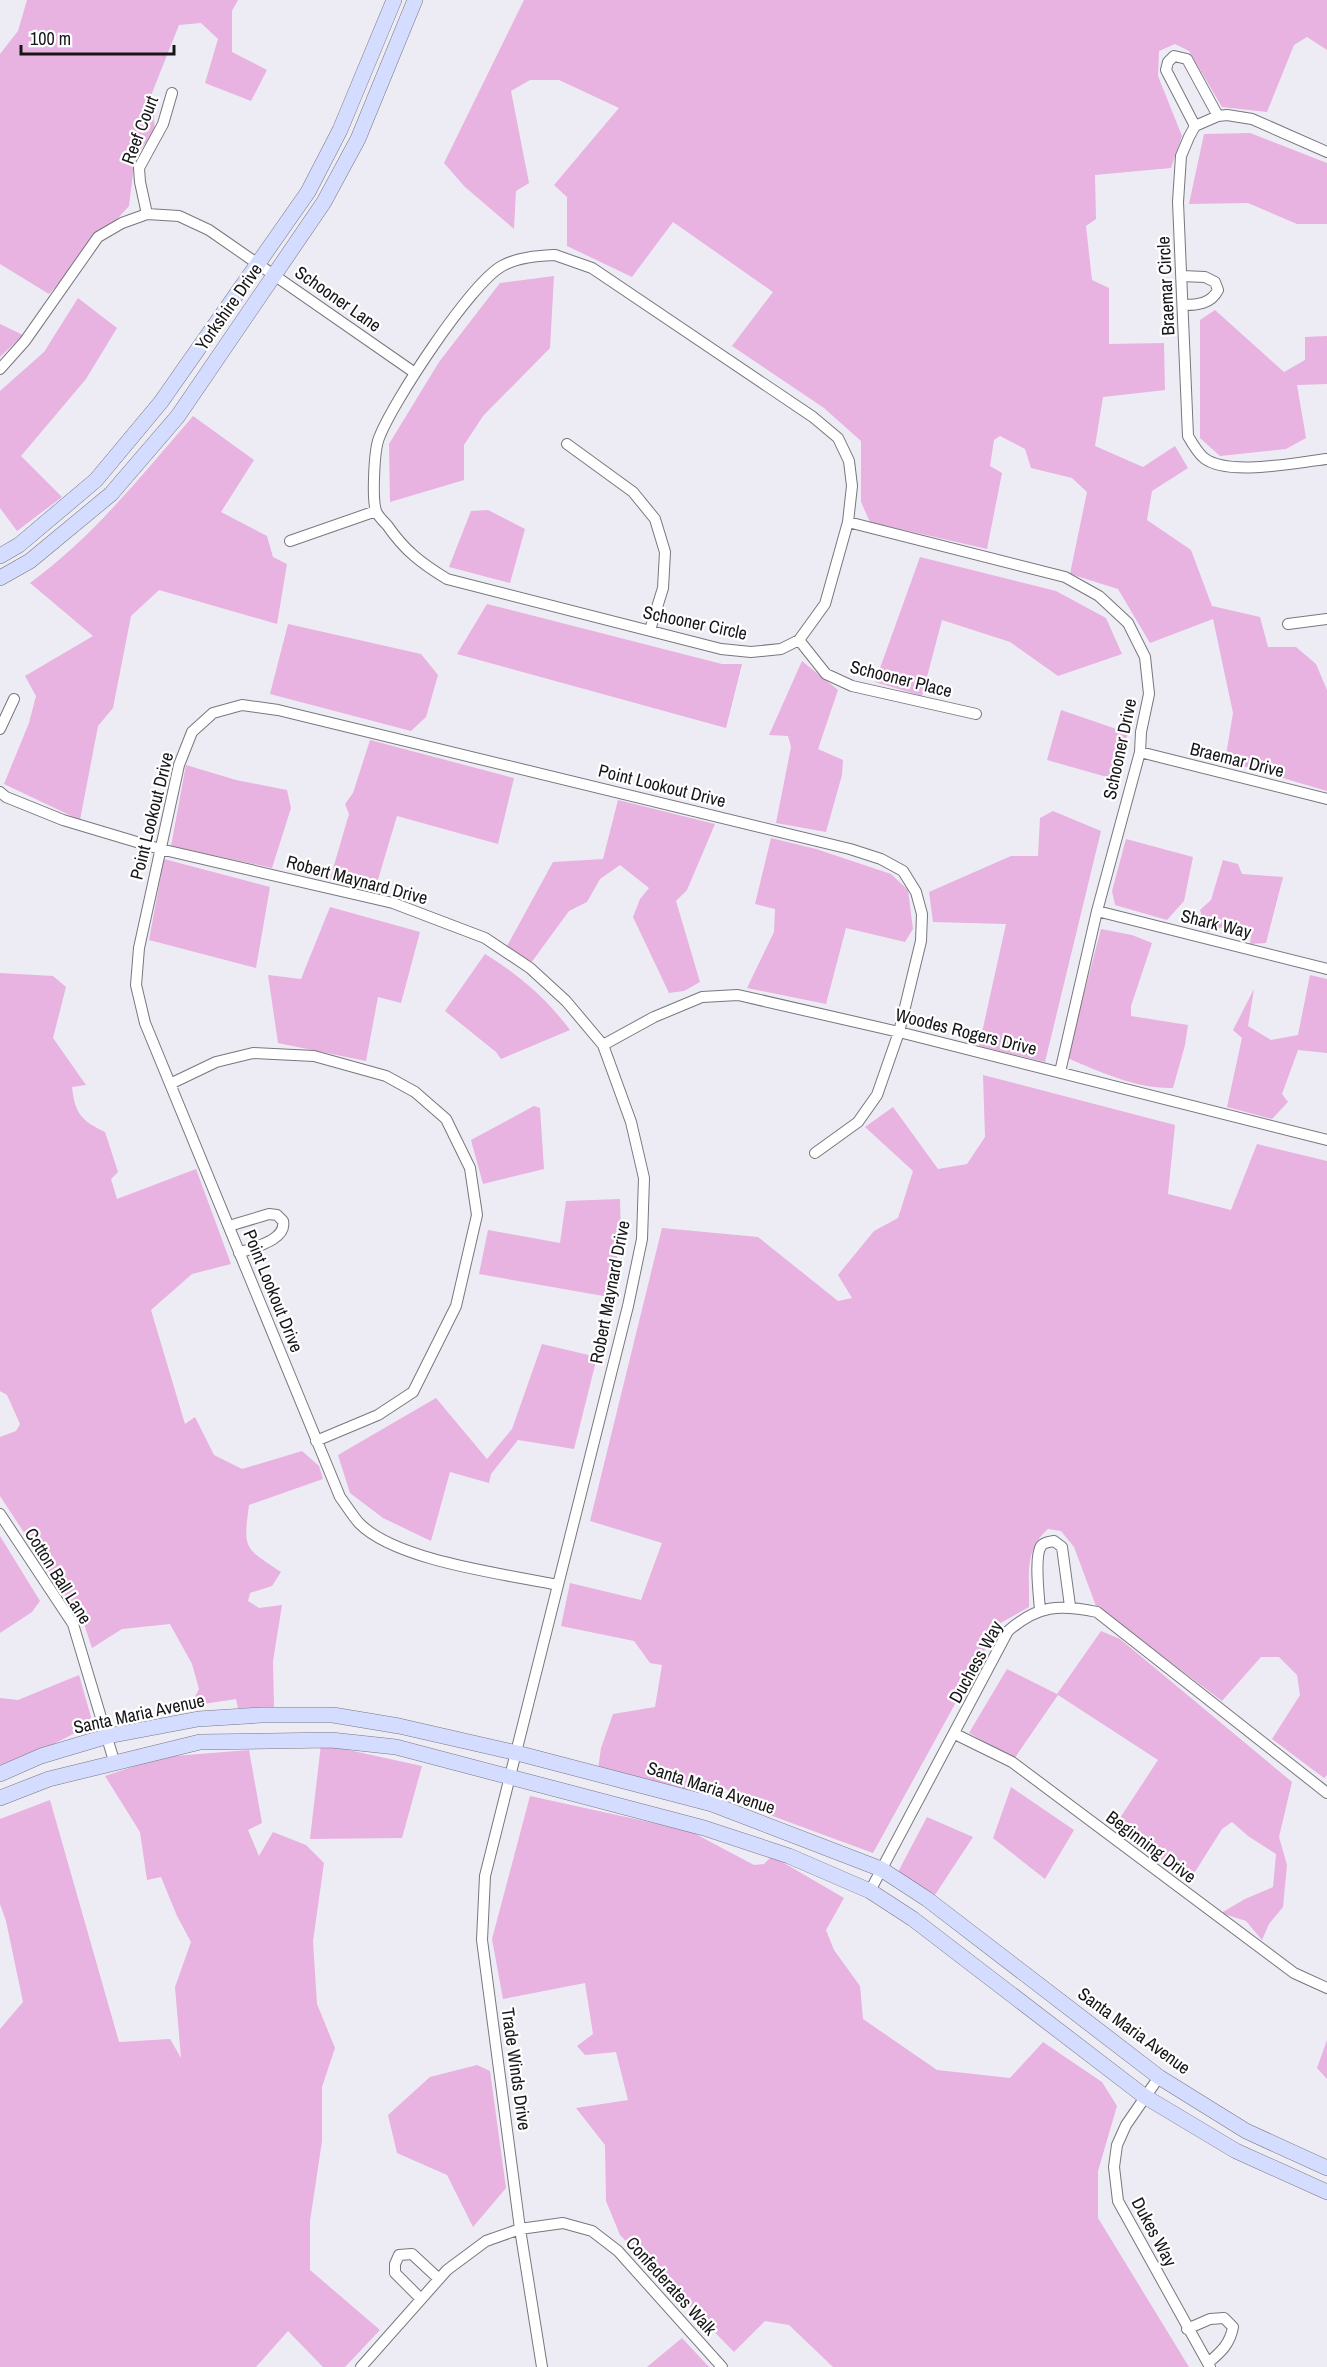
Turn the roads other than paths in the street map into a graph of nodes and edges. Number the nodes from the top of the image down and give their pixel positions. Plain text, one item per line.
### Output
1 (394, 0) edge
2 (415, 0) edge
3 (172, 93) dead end
4 (1218, 116) junction
5 (1195, 126) junction
6 (1327, 152) edge
7 (147, 214) junction
8 (259, 263) junction
9 (275, 275) junction
10 (1182, 276) junction
11 (1184, 305) junction
12 (0, 369) edge
13 (415, 373) junction
14 (567, 444) dead end
15 (1327, 459) edge
16 (376, 511) junction
17 (848, 522) junction
18 (290, 541) dead end
19 (0, 556) edge
20 (0, 578) edge
21 (1327, 619) edge
22 (1288, 624) dead end
23 (650, 630) junction
24 (799, 640) junction
25 (14, 699) dead end
26 (976, 714) dead end
27 (0, 729) edge
28 (1140, 752) junction
29 (2, 798) edge
30 (1327, 799) edge
31 (160, 849) junction
32 (1097, 911) junction
33 (1327, 969) edge
34 (899, 1032) junction
35 (603, 1045) junction
36 (1060, 1072) junction
37 (170, 1084) junction
38 (1327, 1140) edge
39 (815, 1153) dead end
40 (229, 1226) junction
41 (239, 1253) junction
42 (316, 1441) junction
43 (0, 1514) edge
44 (558, 1585) junction
45 (1070, 1606) junction
46 (1040, 1610) junction
47 (198, 1719) junction
48 (955, 1734) junction
49 (108, 1736) junction
50 (200, 1742) junction
51 (517, 1753) junction
52 (114, 1761) junction
53 (0, 1774) edge
54 (511, 1776) junction
55 (1327, 1793) edge
56 (0, 1798) edge
57 (881, 1869) junction
58 (870, 1891) junction
59 (1327, 1988) edge
60 (1159, 2077) junction
61 (1144, 2096) junction
62 (1327, 2169) edge
63 (1327, 2192) edge
64 (520, 2229) junction
65 (439, 2279) junction
66 (421, 2299) junction
67 (1188, 2329) junction
68 (1209, 2365) edge
69 (362, 2367) edge
70 (542, 2367) edge
71 (722, 2367) edge

1 - 8 street, Yorkshire Drive
2 - 9 street, Yorkshire Drive
3 - 7 street, Reef Court
4 - 5 street
4 - 5 street
4 - 6 street
5 - 10 street, Braemar Circle
7 - 8 street, Schooner Lane
7 - 12 street, Schooner Lane
8 - 9 street, Schooner Lane
8 - 19 street, Yorkshire Drive
9 - 13 street, Schooner Lane
9 - 20 street, Yorkshire Drive
10 - 11 street, Braemar Circle
10 - 11 street
11 - 15 street, Braemar Circle
13 - 16 street
13 - 17 street
14 - 23 street
16 - 18 street
16 - 23 street, Schooner Circle
17 - 24 street
17 - 28 street, Schooner Drive
21 - 22 street
23 - 24 street, Schooner Circle
24 - 26 street, Schooner Place
25 - 27 street
28 - 30 street, Braemar Drive
28 - 32 street, Schooner Drive
29 - 31 street, Robert Maynard Drive
31 - 34 street, Point Lookout Drive
31 - 35 street, Robert Maynard Drive
31 - 37 street, Point Lookout Drive
32 - 33 street, Shark Way
32 - 36 street, Schooner Drive
34 - 35 street, Woodes Rogers Drive
34 - 36 street, Woodes Rogers Drive
34 - 39 street, Point Lookout Drive
35 - 44 street, Robert Maynard Drive
36 - 38 street, Woodes Rogers Drive
37 - 40 street, Point Lookout Drive
37 - 42 street
40 - 41 street, Point Lookout Drive
40 - 41 street
41 - 42 street, Point Lookout Drive
42 - 44 street, Point Lookout Drive
43 - 49 street, Cotton Ball Lane
44 - 51 street, Robert Maynard Drive
45 - 46 street, Duchess Way
45 - 46 street
45 - 55 street, Duchess Way
46 - 48 street, Duchess Way
47 - 49 street, Santa Maria Avenue
47 - 50 street
47 - 51 street, Santa Maria Avenue
48 - 57 street, Duchess Way
48 - 59 street, Beginning Drive
49 - 52 street, Cotton Ball Lane
49 - 53 street, Santa Maria Avenue
50 - 52 street
50 - 54 street
51 - 54 street, Robert Maynard Drive
51 - 57 street, Santa Maria Avenue
52 - 56 street
54 - 58 street
54 - 64 street, Trade Winds Drive
57 - 58 street, Duchess Way
57 - 60 street, Santa Maria Avenue
58 - 61 street
60 - 61 street, Dukes Way
60 - 62 street, Santa Maria Avenue
61 - 63 street
61 - 67 street, Dukes Way
64 - 65 street, Confederates Walk
64 - 70 street, Trade Winds Drive
64 - 71 street, Confederates Walk
65 - 66 street, Confederates Walk
65 - 66 street
66 - 69 street, Confederates Walk
67 - 68 street, Dukes Way
67 - 68 street

